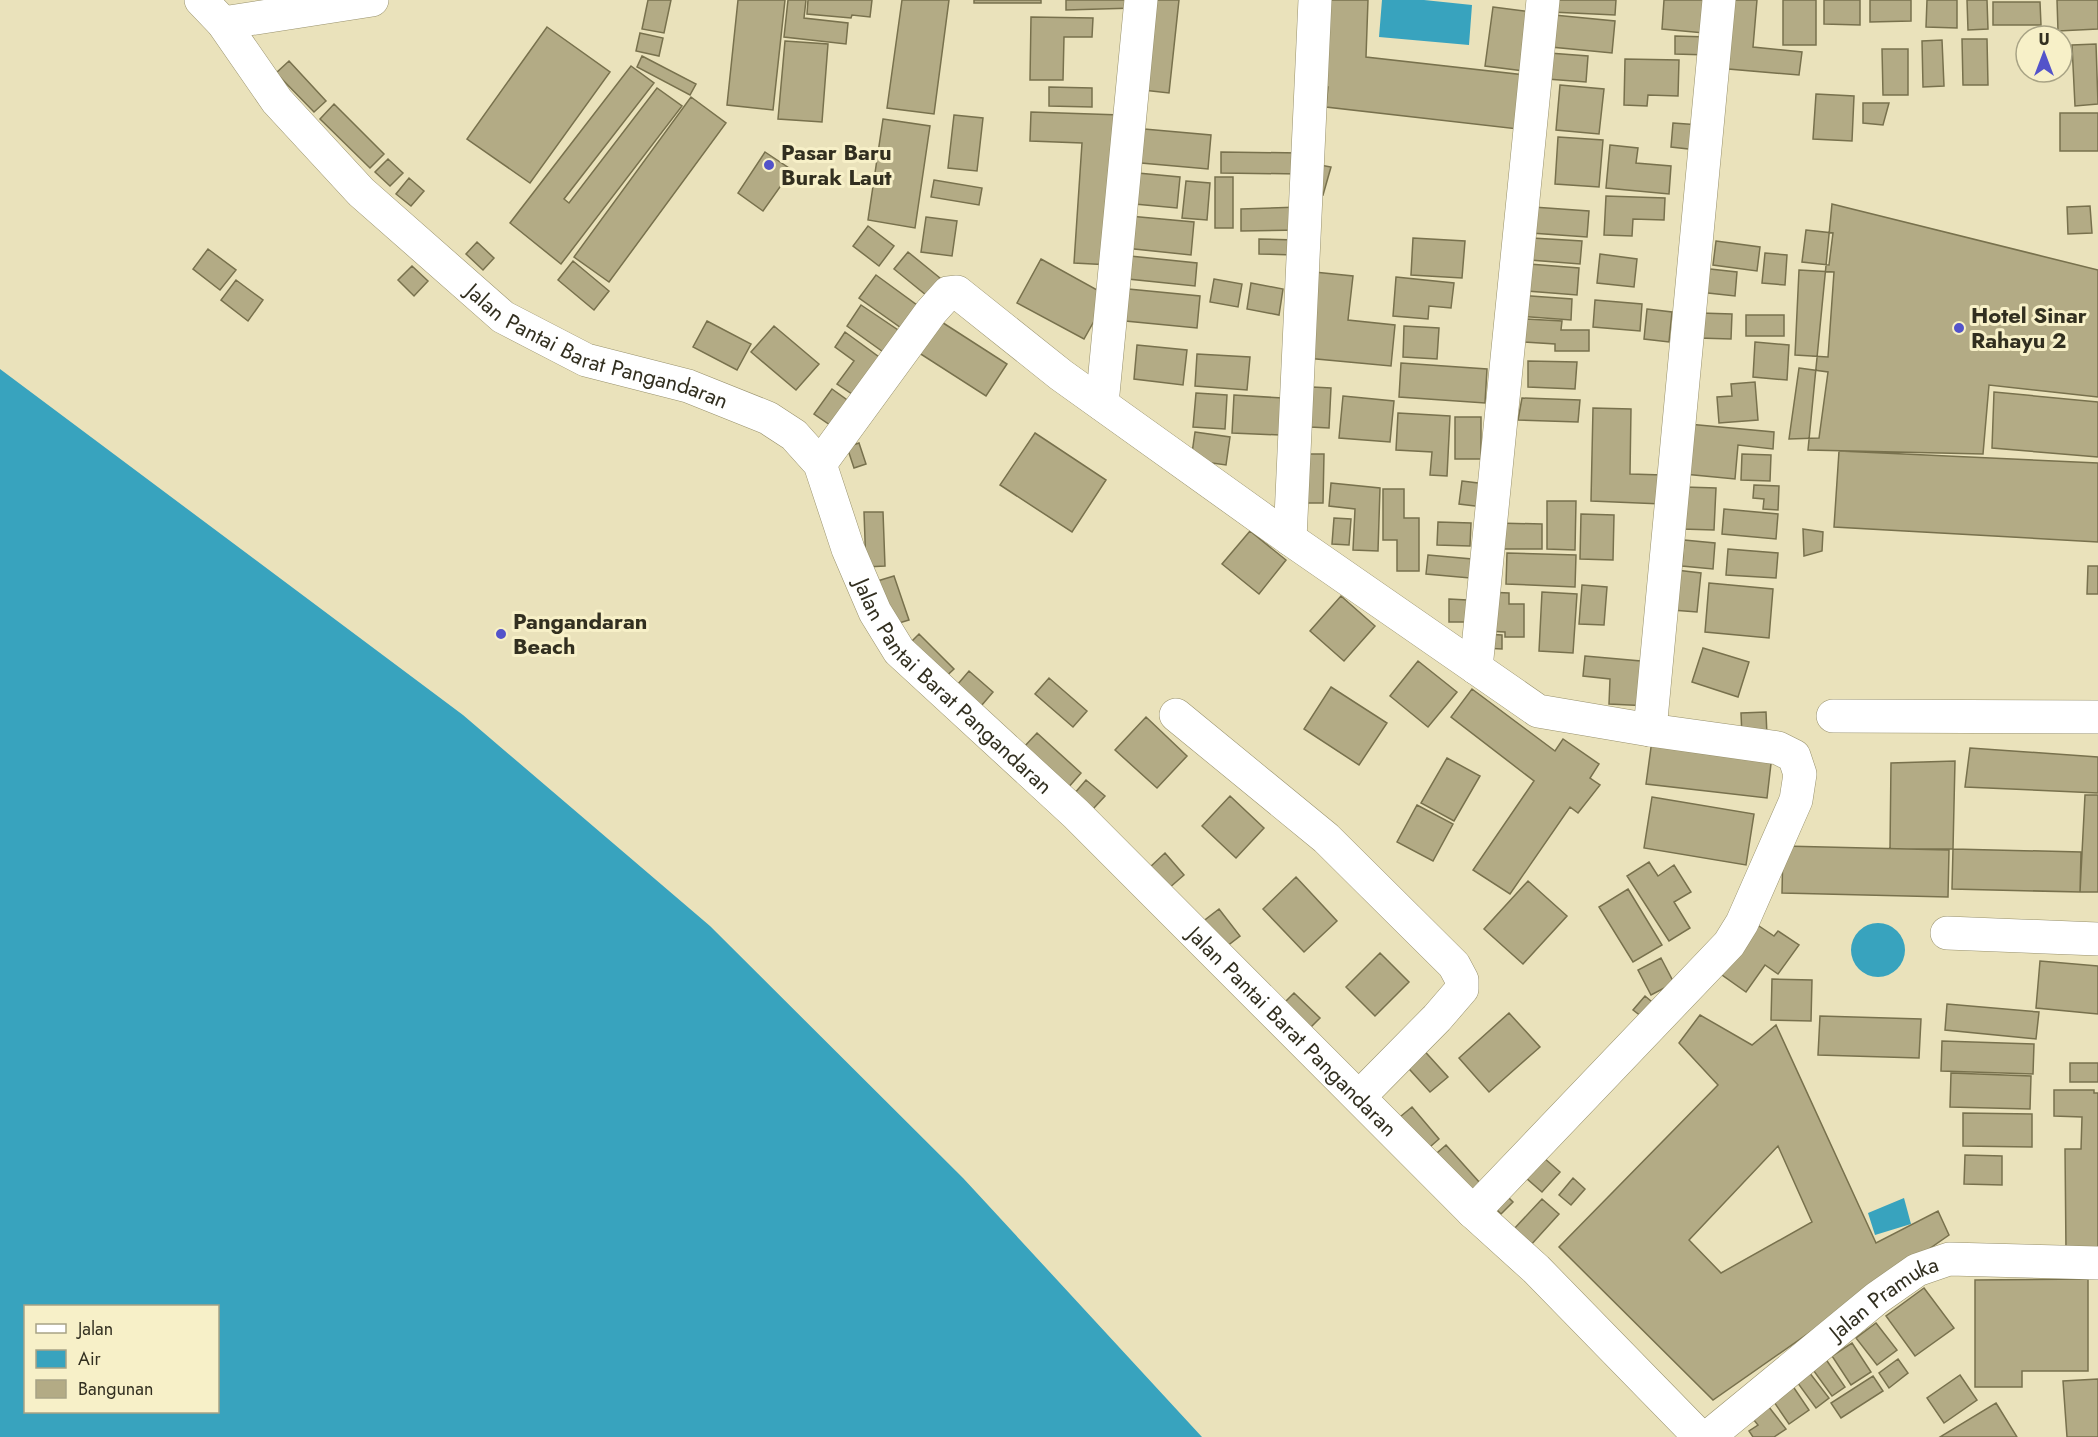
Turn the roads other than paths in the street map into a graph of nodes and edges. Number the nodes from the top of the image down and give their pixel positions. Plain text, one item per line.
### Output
1 (372, 0) edge
2 (1141, 0) edge
3 (1315, 0) edge
4 (1543, 0) edge
5 (1719, 0) edge
6 (212, 12) edge
7 (1102, 404) junction
8 (820, 464) junction
9 (1290, 539) junction
10 (1476, 668) junction
11 (1176, 715) dead end
12 (1833, 716) dead end
13 (2098, 717) edge
14 (1650, 730) junction
15 (1947, 933) dead end
16 (2098, 939) edge
17 (1359, 1097) junction
18 (1473, 1212) junction
19 (2098, 1263) edge
20 (1700, 1437) edge
21 (1708, 1437) edge

1 - 6 street
2 - 7 street
3 - 9 street
4 - 10 street
5 - 14 street
6 - 8 street, Jalan Pantai Barat Pangandaran
7 - 8 street
7 - 9 street
8 - 17 street, Jalan Pantai Barat Pangandaran
9 - 10 street
10 - 14 street
11 - 17 street
12 - 13 street
14 - 18 street
15 - 16 street
17 - 18 street, Jalan Pantai Barat Pangandaran
18 - 20 street, Jalan Pantai Barat Pangandaran
19 - 21 street, Jalan Pramuka

